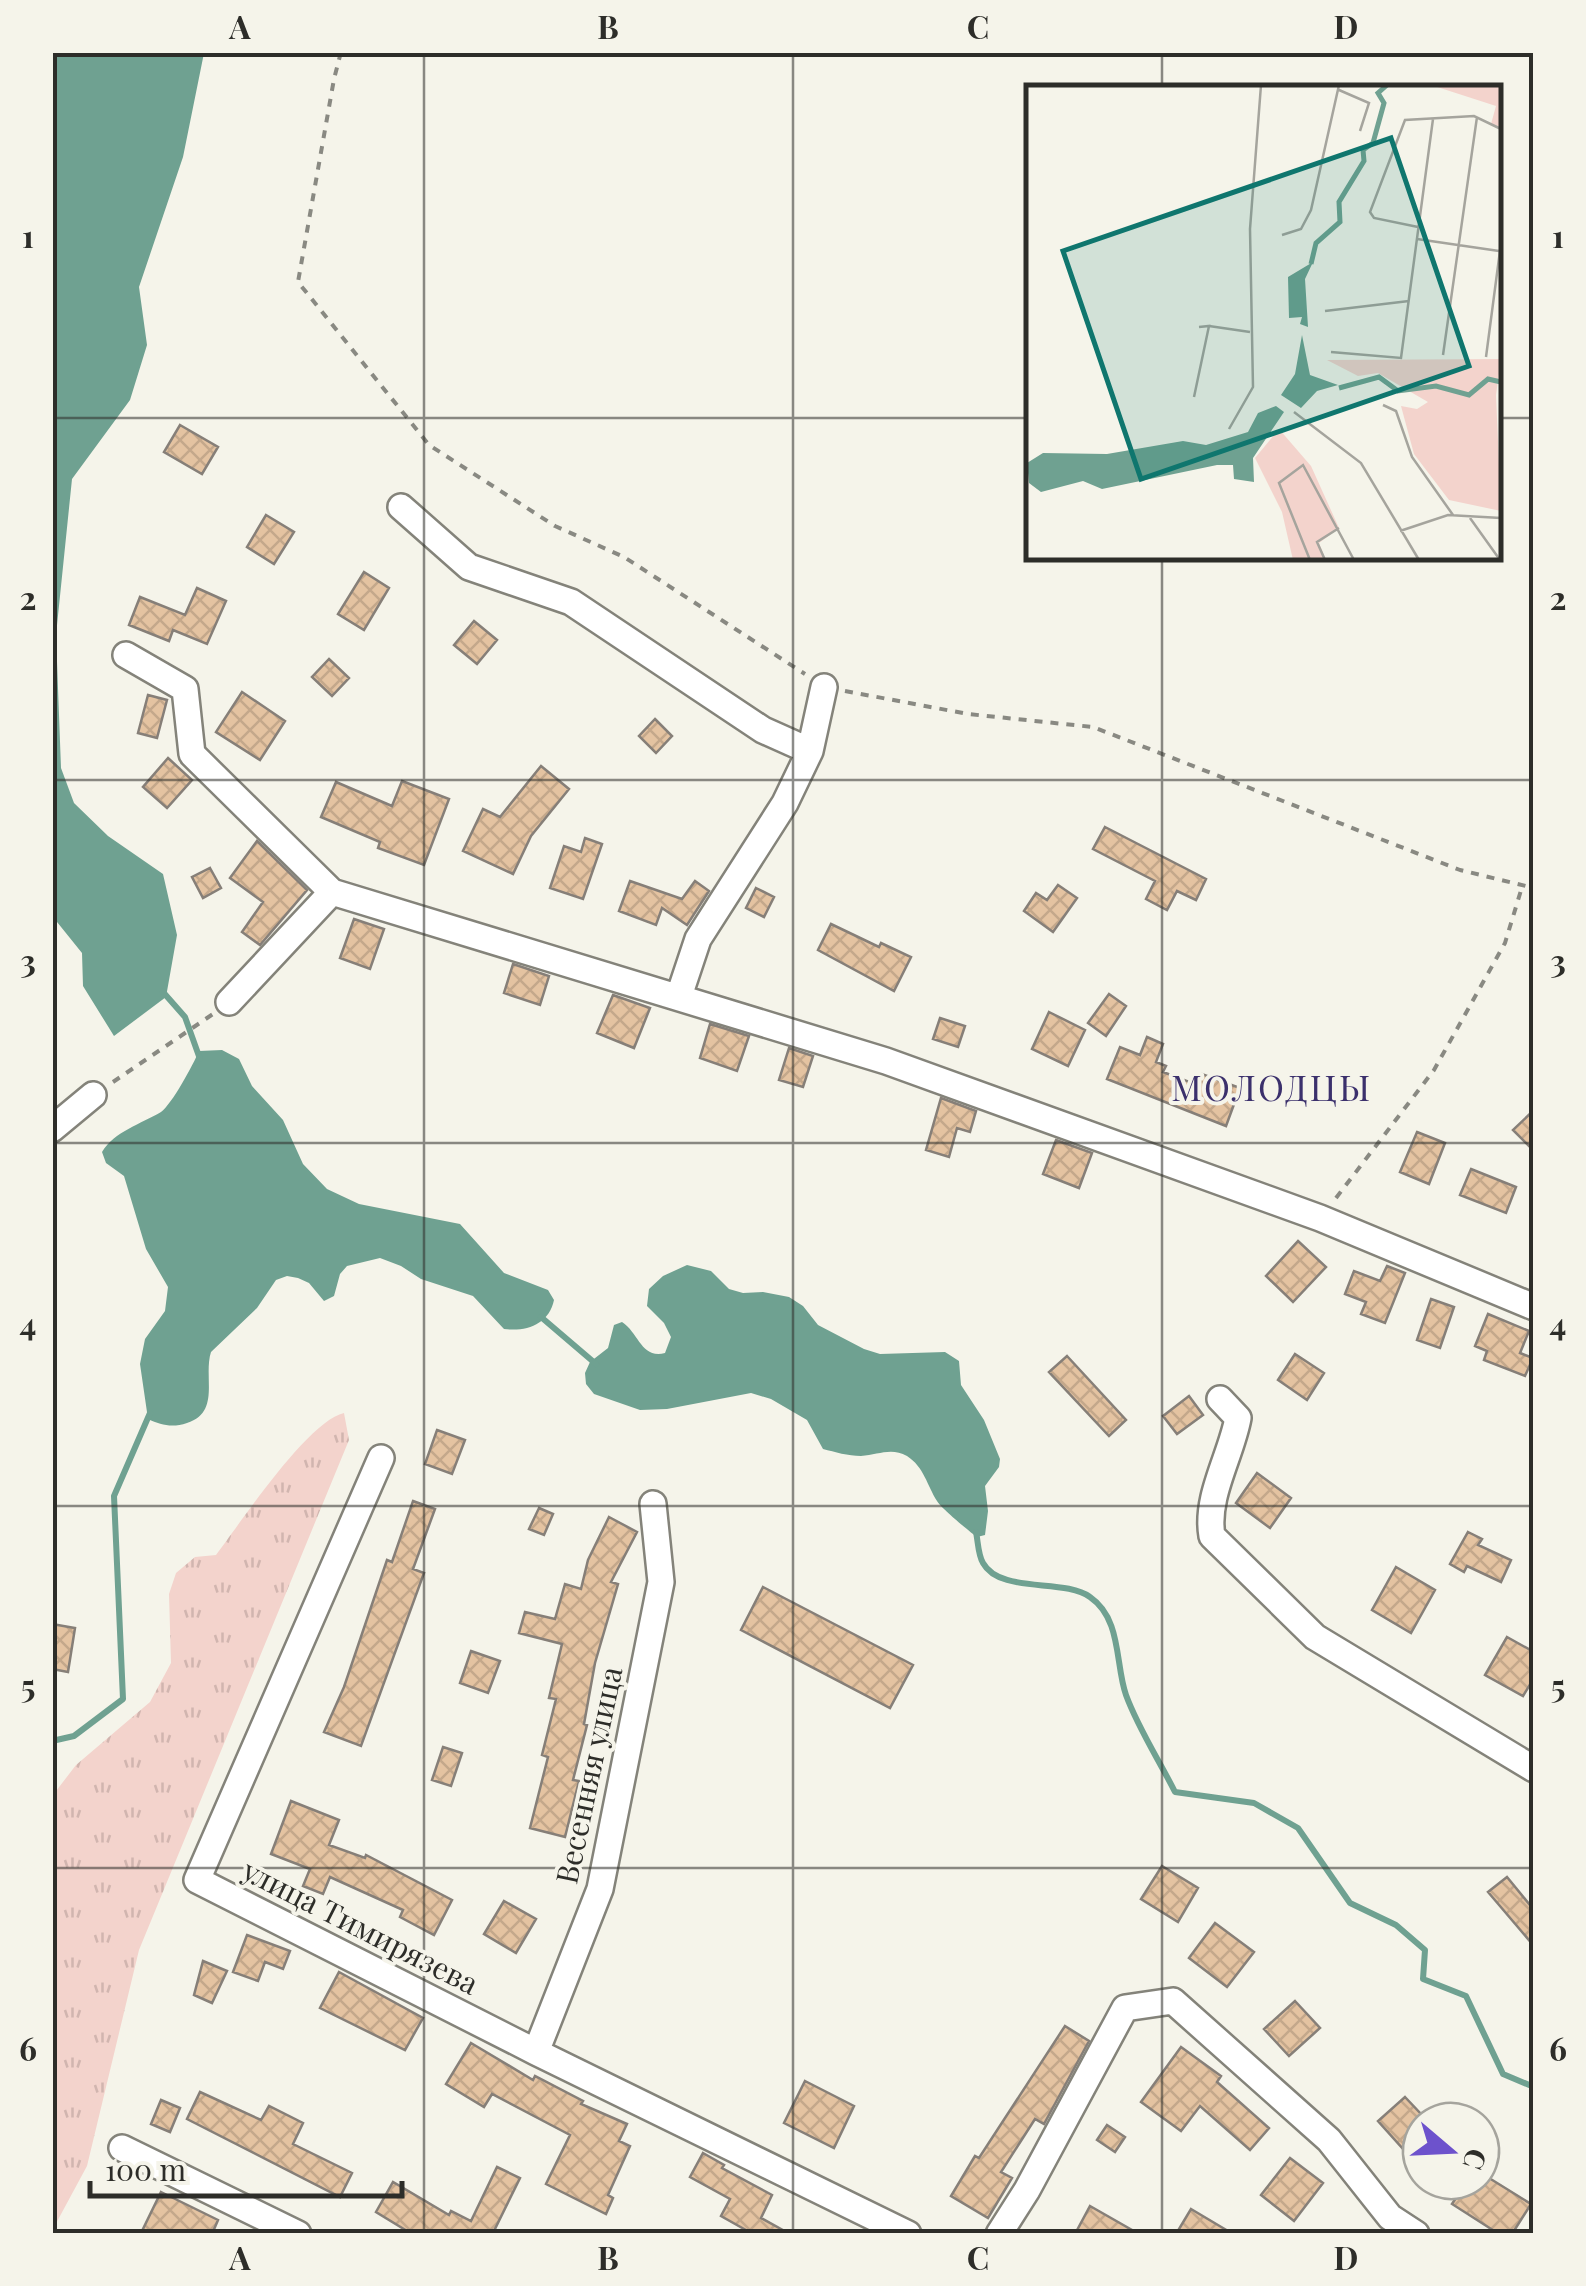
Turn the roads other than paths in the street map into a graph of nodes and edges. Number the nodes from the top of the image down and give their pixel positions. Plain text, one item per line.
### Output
1 (401, 507) dead end
2 (126, 655) dead end
3 (824, 687) road end
4 (810, 751) junction
5 (332, 892) junction
6 (679, 996) junction
7 (229, 1002) dead end
8 (93, 1096) road end
9 (52, 1128) edge
10 (1534, 1307) edge
11 (1220, 1399) dead end
12 (381, 1458) dead end
13 (653, 1504) dead end
14 (1534, 1768) edge
15 (536, 2052) junction
16 (122, 2148) dead end
17 (904, 2233) edge
18 (298, 2234) edge
19 (999, 2234) edge
20 (1416, 2234) edge

1 - 4 street
2 - 5 street
3 - 4 street
4 - 6 street
5 - 6 street
5 - 7 street
6 - 10 street
8 - 9 street
11 - 14 street
12 - 15 street, улица Тимирязева
13 - 15 street, Весенняя улица
15 - 17 street, улица Тимирязева
16 - 18 street
19 - 20 street

